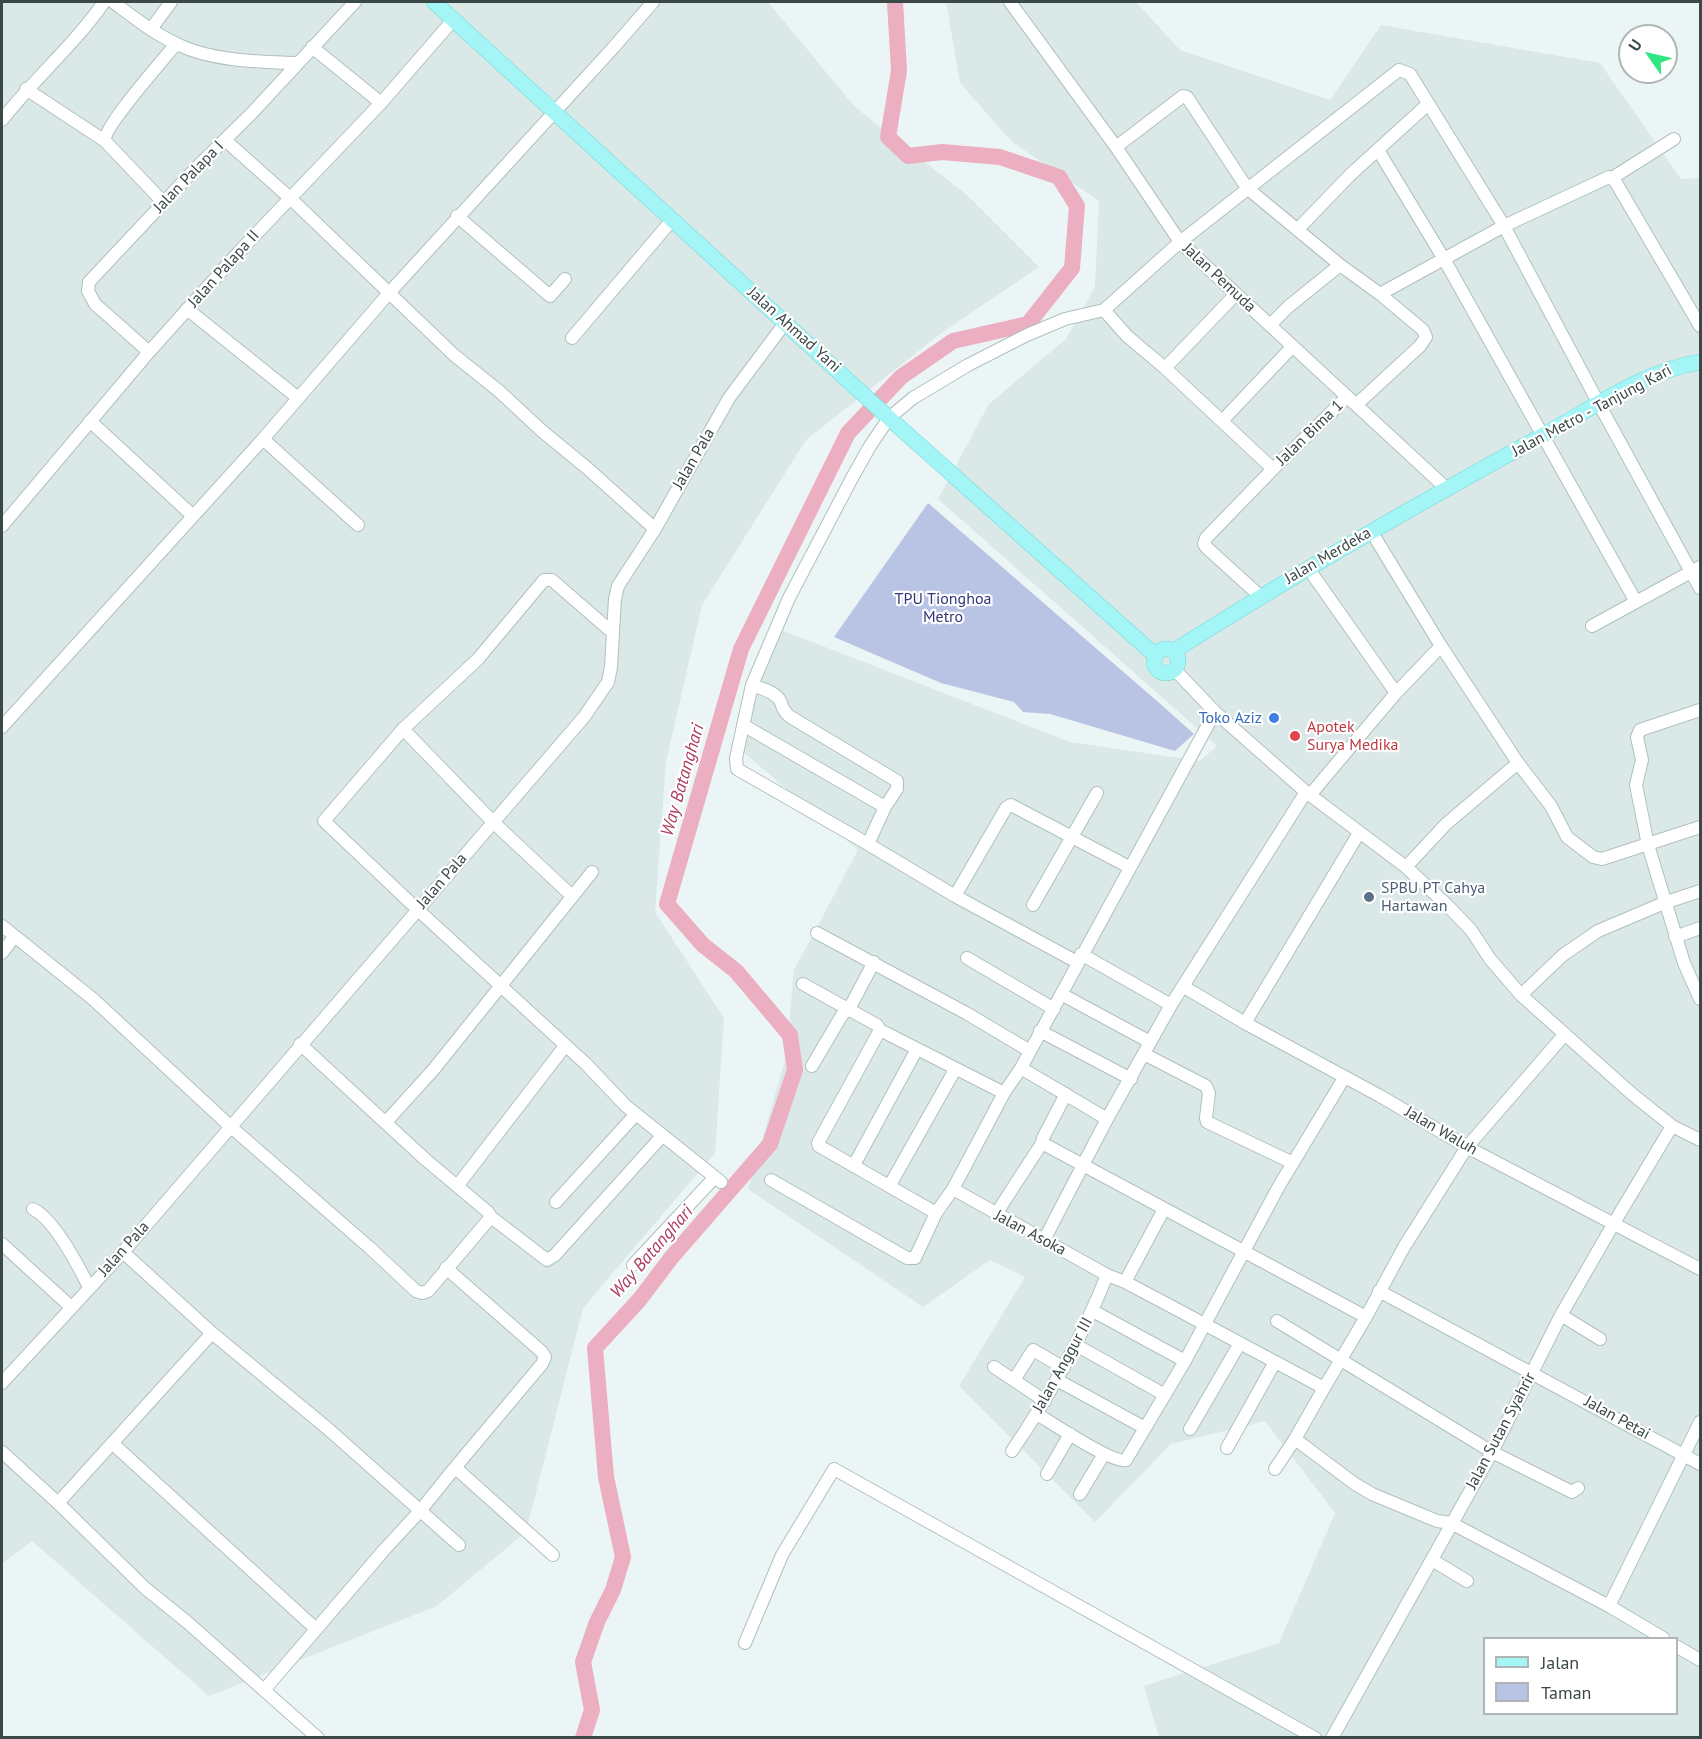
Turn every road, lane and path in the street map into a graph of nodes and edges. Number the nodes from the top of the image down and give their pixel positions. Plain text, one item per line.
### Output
1 (104, 2) edge
2 (113, 2) edge
3 (171, 2) edge
4 (355, 2) edge
5 (435, 2) edge
6 (653, 2) edge
7 (1010, 2) edge
8 (454, 19) junction
9 (151, 29) junction
10 (176, 44) junction
11 (312, 47) junction
12 (298, 63) junction
13 (26, 89) junction
14 (381, 103) junction
15 (1428, 104) junction
16 (554, 113) junction
17 (2, 120) edge
18 (1674, 139) dead end
19 (225, 140) junction
20 (105, 141) junction
21 (1116, 147) junction
22 (1378, 150) junction
23 (1612, 178) junction
24 (1247, 188) junction
25 (290, 198) junction
26 (164, 203) junction
27 (457, 216) junction
28 (672, 220) junction
29 (1504, 226) junction
30 (1298, 229) junction
31 (1180, 242) junction
32 (1444, 259) junction
33 (1340, 265) junction
34 (565, 279) dead end
35 (389, 293) junction
36 (1236, 294) junction
37 (1380, 294) junction
38 (187, 309) junction
39 (1104, 310) junction
40 (785, 323) junction
41 (1270, 325) junction
42 (1701, 326) edge
43 (572, 338) dead end
44 (1293, 346) junction
45 (149, 352) junction
46 (1701, 362) edge
47 (1165, 368) junction
48 (298, 398) junction
49 (1351, 401) junction
50 (1599, 404) junction
51 (886, 416) junction
52 (1222, 421) junction
53 (90, 422) junction
54 (1544, 435) junction
55 (263, 439) junction
56 (1487, 466) joint
57 (1272, 469) junction
58 (1448, 489) junction
59 (192, 515) junction
60 (358, 525) dead end
61 (2, 526) edge
62 (655, 529) junction
63 (1371, 531) junction
64 (1308, 568) junction
65 (1697, 569) edge
66 (1701, 588) edge
67 (1260, 596) junction
68 (1636, 602) junction
69 (1592, 626) dead end
70 (613, 633) junction
71 (1441, 646) junction
72 (1174, 651) junction
73 (1156, 656) junction
74 (1174, 669) junction
75 (752, 685) junction
76 (1396, 693) junction
77 (1701, 710) edge
78 (1215, 712) junction
79 (4, 720) edge
80 (742, 725) junction
81 (403, 729) junction
82 (1518, 764) junction
83 (1097, 793) dead end
84 (1308, 794) junction
85 (885, 807) junction
86 (493, 822) junction
87 (1701, 827) edge
88 (1359, 833) junction
89 (1073, 838) junction
90 (868, 844) junction
91 (1648, 845) junction
92 (1129, 867) junction
93 (1406, 867) junction
94 (591, 872) dead end
95 (1701, 891) edge
96 (572, 896) junction
97 (955, 896) junction
98 (1664, 903) junction
99 (1033, 905) dead end
100 (417, 909) junction
101 (2, 926) edge
102 (1701, 928) edge
103 (817, 933) dead end
104 (1675, 937) junction
105 (14, 938) junction
106 (2, 953) edge
107 (967, 958) dead end
108 (1079, 958) junction
109 (874, 962) junction
110 (803, 984) dead end
111 (500, 986) junction
112 (1184, 987) junction
113 (1061, 994) junction
114 (1521, 995) junction
115 (1701, 999) edge
116 (1171, 1005) junction
117 (849, 1009) junction
118 (1053, 1009) junction
119 (1245, 1023) junction
120 (880, 1029) junction
121 (1040, 1032) junction
122 (1565, 1034) junction
123 (1150, 1042) junction
124 (300, 1044) junction
125 (565, 1046) junction
126 (917, 1048) junction
127 (1030, 1051) junction
128 (1144, 1054) junction
129 (812, 1066) dead end
130 (954, 1068) junction
131 (1021, 1068) junction
132 (1344, 1078) junction
133 (1131, 1079) junction
134 (1004, 1093) junction
135 (1066, 1094) junction
136 (636, 1114) junction
137 (1107, 1119) junction
138 (386, 1122) junction
139 (1672, 1126) junction
140 (231, 1127) junction
141 (662, 1136) junction
142 (1701, 1140) edge
143 (1042, 1143) junction
144 (1467, 1147) junction
145 (1293, 1164) junction
146 (854, 1165) junction
147 (1083, 1166) junction
148 (771, 1180) dead end
149 (458, 1185) junction
150 (890, 1185) junction
151 (953, 1189) junction
152 (556, 1202) dead end
153 (33, 1209) dead end
154 (1164, 1209) junction
155 (936, 1213) junction
156 (996, 1214) junction
157 (491, 1217) junction
158 (1614, 1222) junction
159 (1044, 1240) junction
160 (2, 1244) edge
161 (123, 1252) junction
162 (1243, 1252) junction
163 (633, 1265) dead end
164 (446, 1268) junction
165 (1701, 1269) edge
166 (1107, 1275) junction
167 (1125, 1282) junction
168 (89, 1287) junction
169 (1379, 1291) junction
170 (70, 1307) junction
171 (1093, 1311) junction
172 (1561, 1315) junction
173 (1366, 1317) junction
174 (1277, 1321) dead end
175 (1204, 1325) junction
176 (212, 1333) junction
177 (1600, 1339) dead end
178 (1240, 1343) junction
179 (1076, 1345) junction
180 (1341, 1359) junction
181 (1185, 1361) junction
182 (1275, 1362) junction
183 (994, 1367) dead end
184 (1064, 1368) junction
185 (1533, 1373) junction
186 (1014, 1380) junction
187 (1057, 1380) junction
188 (2, 1383) edge
189 (1324, 1388) junction
190 (1165, 1395) junction
191 (1045, 1401) junction
192 (1037, 1414) junction
193 (1701, 1422) edge
194 (1145, 1428) junction
195 (1190, 1429) dead end
196 (1070, 1434) junction
197 (1295, 1439) junction
198 (112, 1443) junction
199 (1227, 1448) dead end
200 (1012, 1451) dead end
201 (2, 1452) edge
202 (1492, 1452) junction
203 (1104, 1454) junction
204 (1683, 1455) junction
205 (1701, 1464) edge
206 (1275, 1469) dead end
207 (453, 1470) junction
208 (1047, 1474) dead end
209 (1578, 1488) dead end
210 (1080, 1494) dead end
211 (58, 1503) junction
212 (420, 1511) junction
213 (1451, 1523) junction
214 (459, 1545) dead end
215 (553, 1555) dead end
216 (1432, 1560) junction
217 (1467, 1581) dead end
218 (1609, 1606) junction
219 (316, 1629) junction
220 (1661, 1637) edge
221 (746, 1643) dead end
222 (1678, 1648) edge
223 (1701, 1660) edge
224 (265, 1689) junction
225 (318, 1737) edge
226 (1315, 1737) edge
227 (1332, 1737) edge

1 - 13 street
2 - 9 street
3 - 9 street
4 - 11 street, Jalan Palapa I
5 - 8 main road, Jalan Ahmad Yani
6 - 16 street
7 - 21 street, Jalan Pemuda
8 - 14 street, Jalan Palapa II
8 - 16 main road, Jalan Ahmad Yani
9 - 10 street
10 - 12 street
10 - 20 street
11 - 12 street, Jalan Palapa I
11 - 14 street
12 - 19 street, Jalan Palapa I
13 - 17 street
13 - 20 street
14 - 25 street, Jalan Palapa II
15 - 22 street
15 - 24 street
15 - 29 street
16 - 27 street
16 - 28 main road, Jalan Ahmad Yani
18 - 23 street
19 - 25 street
19 - 26 street, Jalan Palapa I
20 - 26 street
21 - 24 street
21 - 31 street, Jalan Pemuda
22 - 30 street
22 - 32 street
23 - 29 street
23 - 42 street
24 - 30 street
24 - 31 street
25 - 35 street
25 - 38 street, Jalan Palapa II
26 - 45 street, Jalan Palapa I
27 - 34 street
27 - 35 street
28 - 40 main road, Jalan Ahmad Yani
28 - 43 street
29 - 32 street
29 - 50 street
30 - 33 street
31 - 36 street, Jalan Pemuda
31 - 39 street
32 - 37 street
32 - 54 street
33 - 37 street
33 - 41 street
35 - 48 street
35 - 62 street
36 - 41 street, Jalan Pemuda
36 - 47 street
37 - 49 street, Jalan Bima 1
38 - 45 street, Jalan Palapa II
38 - 48 street
39 - 47 street
39 - 51 street
40 - 51 main road, Jalan Ahmad Yani
40 - 62 street, Jalan Pala
41 - 44 street, Jalan Pemuda
44 - 49 street, Jalan Pemuda
44 - 52 street
45 - 53 street, Jalan Palapa II
46 - 50 main road, Jalan Metro - Tanjung Kari
47 - 52 street
48 - 55 street
49 - 57 street, Jalan Bima 1
49 - 58 street, Jalan Pemuda
50 - 54 main road, Jalan Metro - Tanjung Kari
50 - 65 street
51 - 73 main road, Jalan Ahmad Yani
51 - 75 street
52 - 57 street
53 - 59 street
53 - 61 street, Jalan Palapa II
54 - 56 main road, Jalan Metro - Tanjung Kari
54 - 68 street
55 - 59 street
55 - 60 street
56 - 58 main road, Jalan Merdeka
57 - 67 street, Jalan Bima 1
58 - 63 main road, Jalan Merdeka
59 - 79 street
62 - 70 street, Jalan Pala
63 - 64 main road, Jalan Merdeka
63 - 71 street
64 - 67 main road, Jalan Merdeka
64 - 76 street
65 - 66 street
65 - 68 street
67 - 72 main road, Jalan Merdeka
68 - 69 street
70 - 81 street
70 - 86 street, Jalan Pala
71 - 76 street
71 - 82 street
72 - 73 main road
72 - 74 main road
73 - 74 main road
74 - 78 street
75 - 80 street
75 - 85 street
76 - 84 street
77 - 91 street
78 - 84 street
78 - 92 street
80 - 85 street
80 - 90 street
81 - 86 street
81 - 100 street
82 - 91 street
82 - 93 street
83 - 89 street
84 - 88 street
84 - 112 street
85 - 90 street
86 - 96 street
86 - 100 street, Jalan Pala
87 - 91 street
88 - 93 street
88 - 119 street
89 - 92 street
89 - 97 street
89 - 99 street
90 - 97 street
91 - 98 street
92 - 108 street
93 - 114 street
94 - 96 street
95 - 98 street
96 - 111 street
97 - 108 street
98 - 104 street
98 - 114 street
100 - 111 street
100 - 124 street, Jalan Pala
101 - 105 street
102 - 104 street
103 - 109 street
104 - 115 street
105 - 106 street
105 - 140 street
107 - 118 street
108 - 113 street
108 - 116 street
109 - 117 street
109 - 127 street
110 - 117 street
111 - 125 street
111 - 138 street
112 - 116 street
112 - 119 street, Jalan Waluh
113 - 118 street
113 - 123 street
114 - 122 street
116 - 123 street
117 - 120 street
117 - 129 street
118 - 121 street
119 - 132 street, Jalan Waluh
120 - 126 street
120 - 146 street
121 - 127 street
121 - 133 street
122 - 139 street
122 - 144 street
123 - 128 street
124 - 138 street
124 - 140 street, Jalan Pala
125 - 136 street
125 - 149 street
126 - 130 street
126 - 146 street
127 - 131 street
128 - 133 street
128 - 145 street
130 - 134 street
130 - 150 street
131 - 134 street
131 - 135 street
132 - 144 street, Jalan Waluh
132 - 145 street
133 - 137 street
134 - 151 street
135 - 137 street
135 - 143 street
136 - 141 street
136 - 152 street
137 - 147 street
138 - 149 street
139 - 142 street
139 - 158 street, Jalan Sutan Syahrir
140 - 161 street, Jalan Pala
140 - 164 street
141 - 157 street
141 - 163 street
143 - 147 street
143 - 156 street
144 - 158 street, Jalan Waluh
144 - 169 street
145 - 162 street
146 - 150 street
147 - 154 street
147 - 159 street
148 - 155 street
149 - 157 street
150 - 155 street
151 - 155 street
151 - 156 street, Jalan Asoka
153 - 168 street
154 - 162 street
154 - 167 street
156 - 159 street, Jalan Asoka
157 - 164 street
158 - 165 street, Jalan Waluh
158 - 172 street, Jalan Sutan Syahrir
159 - 166 street, Jalan Asoka
160 - 170 street
161 - 168 street, Jalan Pala
161 - 176 street
162 - 173 street
162 - 175 street
164 - 207 street
166 - 167 street, Jalan Asoka
166 - 171 street, Jalan Anggur III
167 - 175 street, Jalan Asoka
168 - 170 street, Jalan Pala
169 - 173 street
169 - 185 street, Jalan Petai
170 - 188 street, Jalan Pala
171 - 179 street, Jalan Anggur III
171 - 181 street
172 - 177 street
172 - 185 street, Jalan Sutan Syahrir
173 - 180 street
174 - 180 street
175 - 178 street, Jalan Asoka
175 - 181 street
176 - 198 street
176 - 212 street
178 - 182 street, Jalan Asoka
178 - 195 street
179 - 184 street, Jalan Anggur III
179 - 190 street
180 - 189 street
180 - 202 street
181 - 190 street
182 - 189 street, Jalan Asoka
182 - 199 street
183 - 186 street
184 - 186 street
184 - 187 street, Jalan Anggur III
185 - 202 street, Jalan Sutan Syahrir
185 - 204 street, Jalan Petai
186 - 191 street
187 - 191 street, Jalan Anggur III
187 - 194 street
189 - 197 street
190 - 194 street
191 - 192 street, Jalan Anggur III
192 - 196 street
192 - 200 street, Jalan Anggur III
193 - 204 street
194 - 203 street
196 - 203 street
196 - 208 street
197 - 206 street
197 - 213 street
198 - 211 street
198 - 219 street
201 - 211 street
202 - 209 street
202 - 213 street, Jalan Sutan Syahrir
203 - 210 street
204 - 205 street, Jalan Petai
204 - 218 street
207 - 212 street
207 - 215 street
211 - 224 street
212 - 214 street
212 - 219 street
213 - 216 street, Jalan Sutan Syahrir
213 - 218 street
216 - 217 street
216 - 227 street, Jalan Sutan Syahrir
218 - 220 street
219 - 224 street
221 - 226 street
222 - 223 street
224 - 225 street

